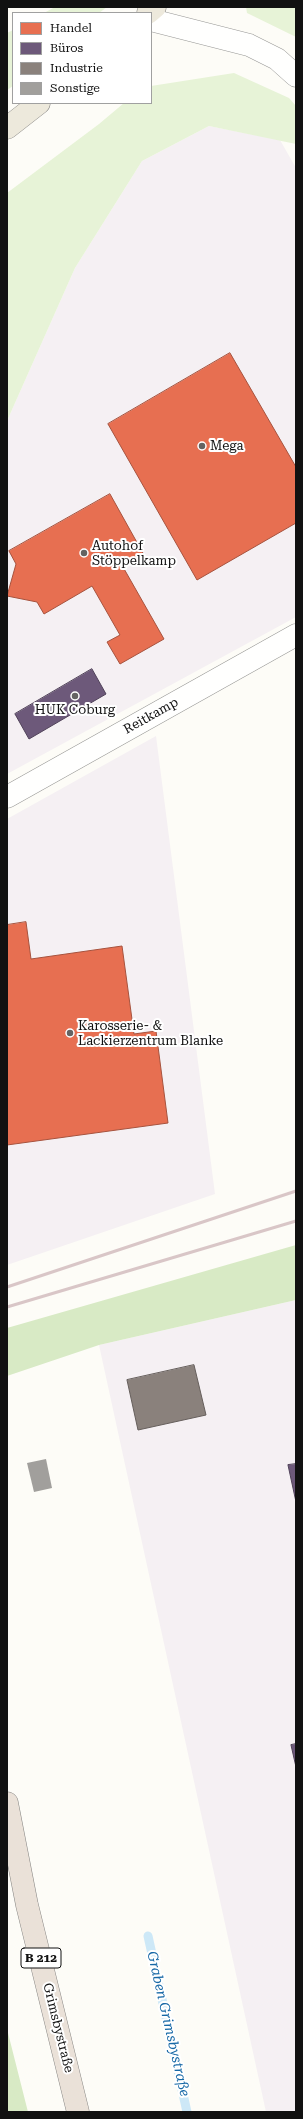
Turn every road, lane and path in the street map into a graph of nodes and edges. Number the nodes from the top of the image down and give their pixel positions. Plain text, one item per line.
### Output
1 (152, 20) edge
2 (296, 76) edge
3 (38, 104) edge
4 (7, 128) edge
5 (296, 636) edge
6 (7, 797) edge
7 (7, 1804) edge
8 (78, 2112) edge

1 - 2 street
3 - 4 main road
5 - 6 street, Reitkamp
7 - 8 highway, Grimsbystraße / B 212

